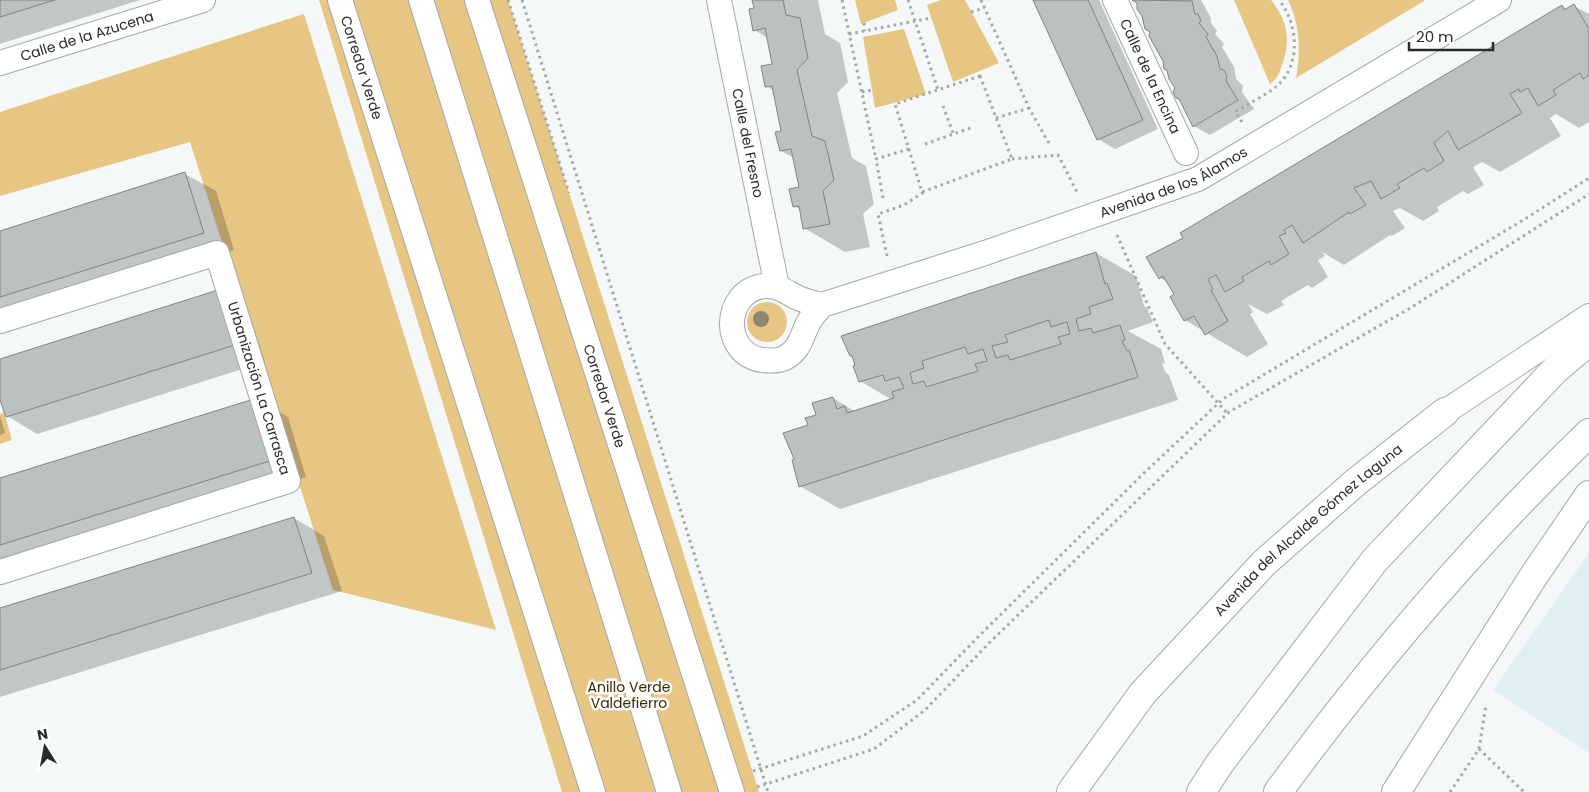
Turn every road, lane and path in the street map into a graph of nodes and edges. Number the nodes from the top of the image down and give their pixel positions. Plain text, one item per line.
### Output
1 (203, 0) edge
2 (340, 0) edge
3 (422, 0) edge
4 (477, 0) edge
5 (522, 0) edge
6 (719, 0) edge
7 (842, 0) edge
8 (908, 0) edge
9 (981, 0) edge
10 (1115, 0) edge
11 (1279, 0) edge
12 (1499, 0) edge
13 (984, 8) junction
14 (971, 12) dead end
15 (931, 18) dead end
16 (915, 22) junction
17 (864, 23) dead end
18 (865, 31) junction
19 (849, 34) junction
20 (0, 63) edge
21 (872, 90) dead end
22 (938, 90) junction
23 (862, 92) junction
24 (943, 106) dead end
25 (1029, 108) junction
26 (996, 118) junction
27 (1242, 122) dead end
28 (973, 127) dead end
29 (953, 133) junction
30 (924, 144) dead end
31 (1050, 145) dead end
32 (908, 149) junction
33 (1186, 153) dead end
34 (876, 159) junction
35 (1012, 159) junction
36 (1589, 178) edge
37 (1076, 190) dead end
38 (926, 191) junction
39 (1589, 194) edge
40 (883, 198) dead end
41 (1117, 235) dead end
42 (887, 256) dead end
43 (777, 287) junction
44 (822, 305) junction
45 (1589, 316) edge
46 (0, 321) edge
47 (1589, 341) edge
48 (1218, 404) junction
49 (1445, 412) joint
50 (1227, 413) junction
51 (1589, 434) edge
52 (1589, 495) edge
53 (0, 572) edge
54 (1486, 700) dead end
55 (1479, 749) junction
56 (761, 769) junction
57 (751, 772) dead end
58 (766, 784) junction
59 (741, 791) edge
60 (593, 792) edge
61 (669, 792) edge
62 (768, 792) edge
63 (1071, 792) edge
64 (1201, 792) edge
65 (1278, 792) edge
66 (1396, 792) edge
67 (1450, 792) edge
68 (1524, 792) edge

1 - 20 street, Calle de la Azucena
2 - 60 street, Corredor Verde
3 - 61 street
4 - 59 street, Corredor Verde
5 - 56 path
6 - 43 street, Calle del Fresno
7 - 19 path
8 - 16 path
9 - 13 path
10 - 33 street, Calle de la Encina
11 - 27 path
12 - 44 street, Avenida de los Álamos
13 - 14 path
13 - 25 path
15 - 16 path
16 - 18 path
16 - 22 path
17 - 18 path
18 - 19 path
19 - 23 path
21 - 23 path
22 - 26 path
22 - 32 path
23 - 34 path
24 - 29 path
25 - 26 path
25 - 31 path
26 - 35 path
28 - 29 path
29 - 30 path
32 - 34 path
32 - 38 path
34 - 40 path
35 - 37 path
35 - 38 path
36 - 48 path
38 - 42 path
39 - 50 path
41 - 48 path
43 - 44 street
43 - 44 street
45 - 49 street, Avenida del Alcalde Gómez Laguna
46 - 53 street, Urbanización La Carrasca
47 - 64 main road
48 - 50 path
48 - 56 path
49 - 63 main road, Avenida del Alcalde Gómez Laguna
50 - 58 path
51 - 65 main road
52 - 66 main road
54 - 55 path
55 - 67 path
55 - 68 path
56 - 57 path
56 - 58 path
58 - 59 path
58 - 62 path

